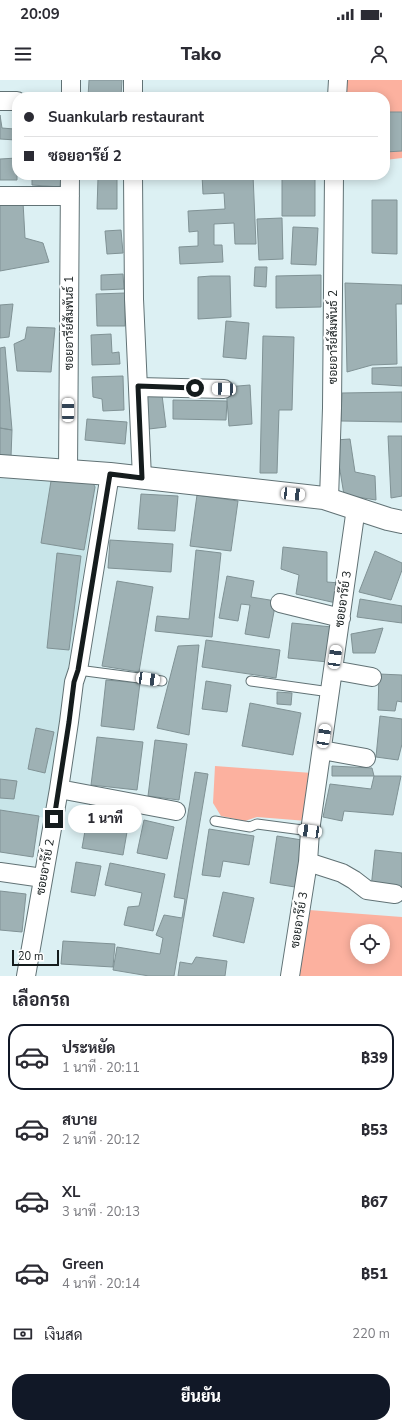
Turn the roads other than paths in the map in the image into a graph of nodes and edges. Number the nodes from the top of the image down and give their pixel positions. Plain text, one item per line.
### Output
1 (71, 80) edge
2 (133, 80) edge
3 (338, 80) edge
4 (71, 92) edge
5 (133, 92) edge
6 (337, 92) edge
7 (0, 101) edge
8 (12, 101) edge
9 (70, 180) edge
10 (134, 180) edge
11 (334, 180) edge
12 (0, 196) edge
13 (70, 196) junction
14 (138, 386) junction
15 (224, 389) dead end
16 (0, 466) edge
17 (68, 472) junction
18 (110, 474) junction
19 (142, 478) junction
20 (329, 499) junction
21 (356, 508) junction
22 (402, 522) edge
23 (280, 603) dead end
24 (341, 618) junction
25 (78, 670) junction
26 (334, 670) junction
27 (372, 677) dead end
28 (162, 681) dead end
29 (251, 681) dead end
30 (330, 692) junction
31 (322, 750) junction
32 (366, 758) dead end
33 (59, 789) junction
34 (176, 811) dead end
35 (215, 821) dead end
36 (310, 831) junction
37 (308, 862) junction
38 (0, 872) edge
39 (43, 878) junction
40 (395, 894) dead end
41 (26, 976) edge
42 (290, 976) edge

1 - 4 street
2 - 5 street
3 - 6 street
7 - 8 street
9 - 13 street, ซอยอารีย์สัมพันธ์ 1
10 - 14 street
11 - 20 street, ซอยอารีย์สัมพันธ์ 2
12 - 13 street
13 - 17 street, ซอยอารีย์สัมพันธ์ 1
14 - 15 street
14 - 19 street
16 - 17 street
17 - 18 street
18 - 19 street
18 - 25 street, ซอยอาร๊ย์ 2
19 - 20 street
20 - 21 street
21 - 22 street
21 - 24 street, ซอยอาร๊ย์ 3
23 - 24 street
24 - 26 street, ซอยอาร๊ย์ 3
25 - 28 lane
25 - 33 street, ซอยอาร๊ย์ 2
26 - 27 street
26 - 30 street, ซอยอาร๊ย์ 3
29 - 30 lane
30 - 31 street, ซอยอาร๊ย์ 3
31 - 32 street
31 - 36 street, ซอยอาร๊ย์ 3
33 - 34 street
33 - 39 street, ซอยอาร๊ย์ 2
35 - 36 lane
36 - 37 street, ซอยอาร๊ย์ 3
37 - 40 street
37 - 42 street, ซอยอาร๊ย์ 3
38 - 39 street
39 - 41 street, ซอยอาร๊ย์ 2

